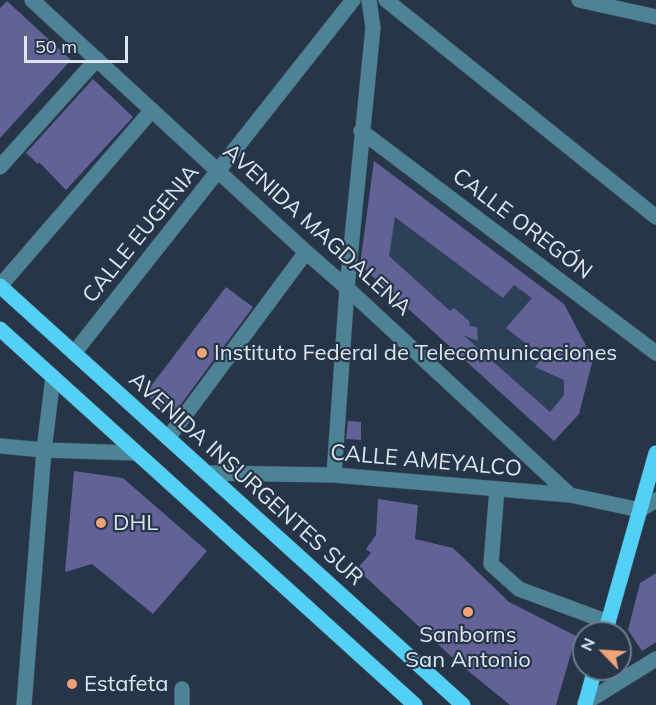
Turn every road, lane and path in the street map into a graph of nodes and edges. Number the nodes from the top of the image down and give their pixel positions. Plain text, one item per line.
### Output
1 (32, 0) edge
2 (353, 0) edge
3 (369, 0) edge
4 (386, 0) edge
5 (579, 0) edge
6 (656, 17) edge
7 (97, 59) junction
8 (152, 110) junction
9 (361, 131) junction
10 (0, 167) edge
11 (219, 172) junction
12 (656, 218) edge
13 (306, 252) junction
14 (0, 286) edge
15 (347, 288) junction
16 (0, 329) edge
17 (74, 353) junction
18 (656, 353) edge
19 (53, 377) junction
20 (168, 438) junction
21 (0, 446) edge
22 (44, 450) junction
23 (136, 453) junction
24 (656, 453) edge
25 (207, 473) junction
26 (334, 475) junction
27 (497, 489) junction
28 (570, 495) junction
29 (656, 500) edge
30 (640, 510) junction
31 (592, 621) edge
32 (608, 621) edge
33 (656, 659) edge
34 (592, 681) edge
35 (182, 689) dead end
36 (585, 704) edge
37 (24, 705) edge
38 (182, 705) edge
39 (415, 705) edge
40 (463, 705) edge

1 - 7 street, AVENIDA MAGDALENA
2 - 11 street, CALLE EUGENIA
3 - 9 street
4 - 12 street
5 - 6 street
7 - 8 street, AVENIDA MAGDALENA
7 - 10 street
8 - 11 street, AVENIDA MAGDALENA
8 - 14 street
9 - 15 street
9 - 18 street, CALLE OREGÓN
11 - 13 street, AVENIDA MAGDALENA
11 - 17 street, CALLE EUGENIA
13 - 15 street, AVENIDA MAGDALENA
13 - 20 street
14 - 17 main road, AVENIDA INSURGENTES SUR
15 - 26 street
15 - 28 street, AVENIDA MAGDALENA
16 - 19 main road
17 - 20 main road, AVENIDA INSURGENTES SUR
19 - 22 street
19 - 23 main road
20 - 25 main road, AVENIDA INSURGENTES SUR
21 - 22 street
22 - 23 street
22 - 37 street
23 - 39 main road
24 - 30 main road
25 - 26 street, CALLE AMEYALCO
25 - 40 main road, AVENIDA INSURGENTES SUR
26 - 27 street, CALLE AMEYALCO
27 - 28 street, CALLE AMEYALCO
27 - 31 street
28 - 30 street, CALLE AMEYALCO
29 - 30 street
30 - 32 main road
33 - 36 street
34 - 36 main road
35 - 38 street

